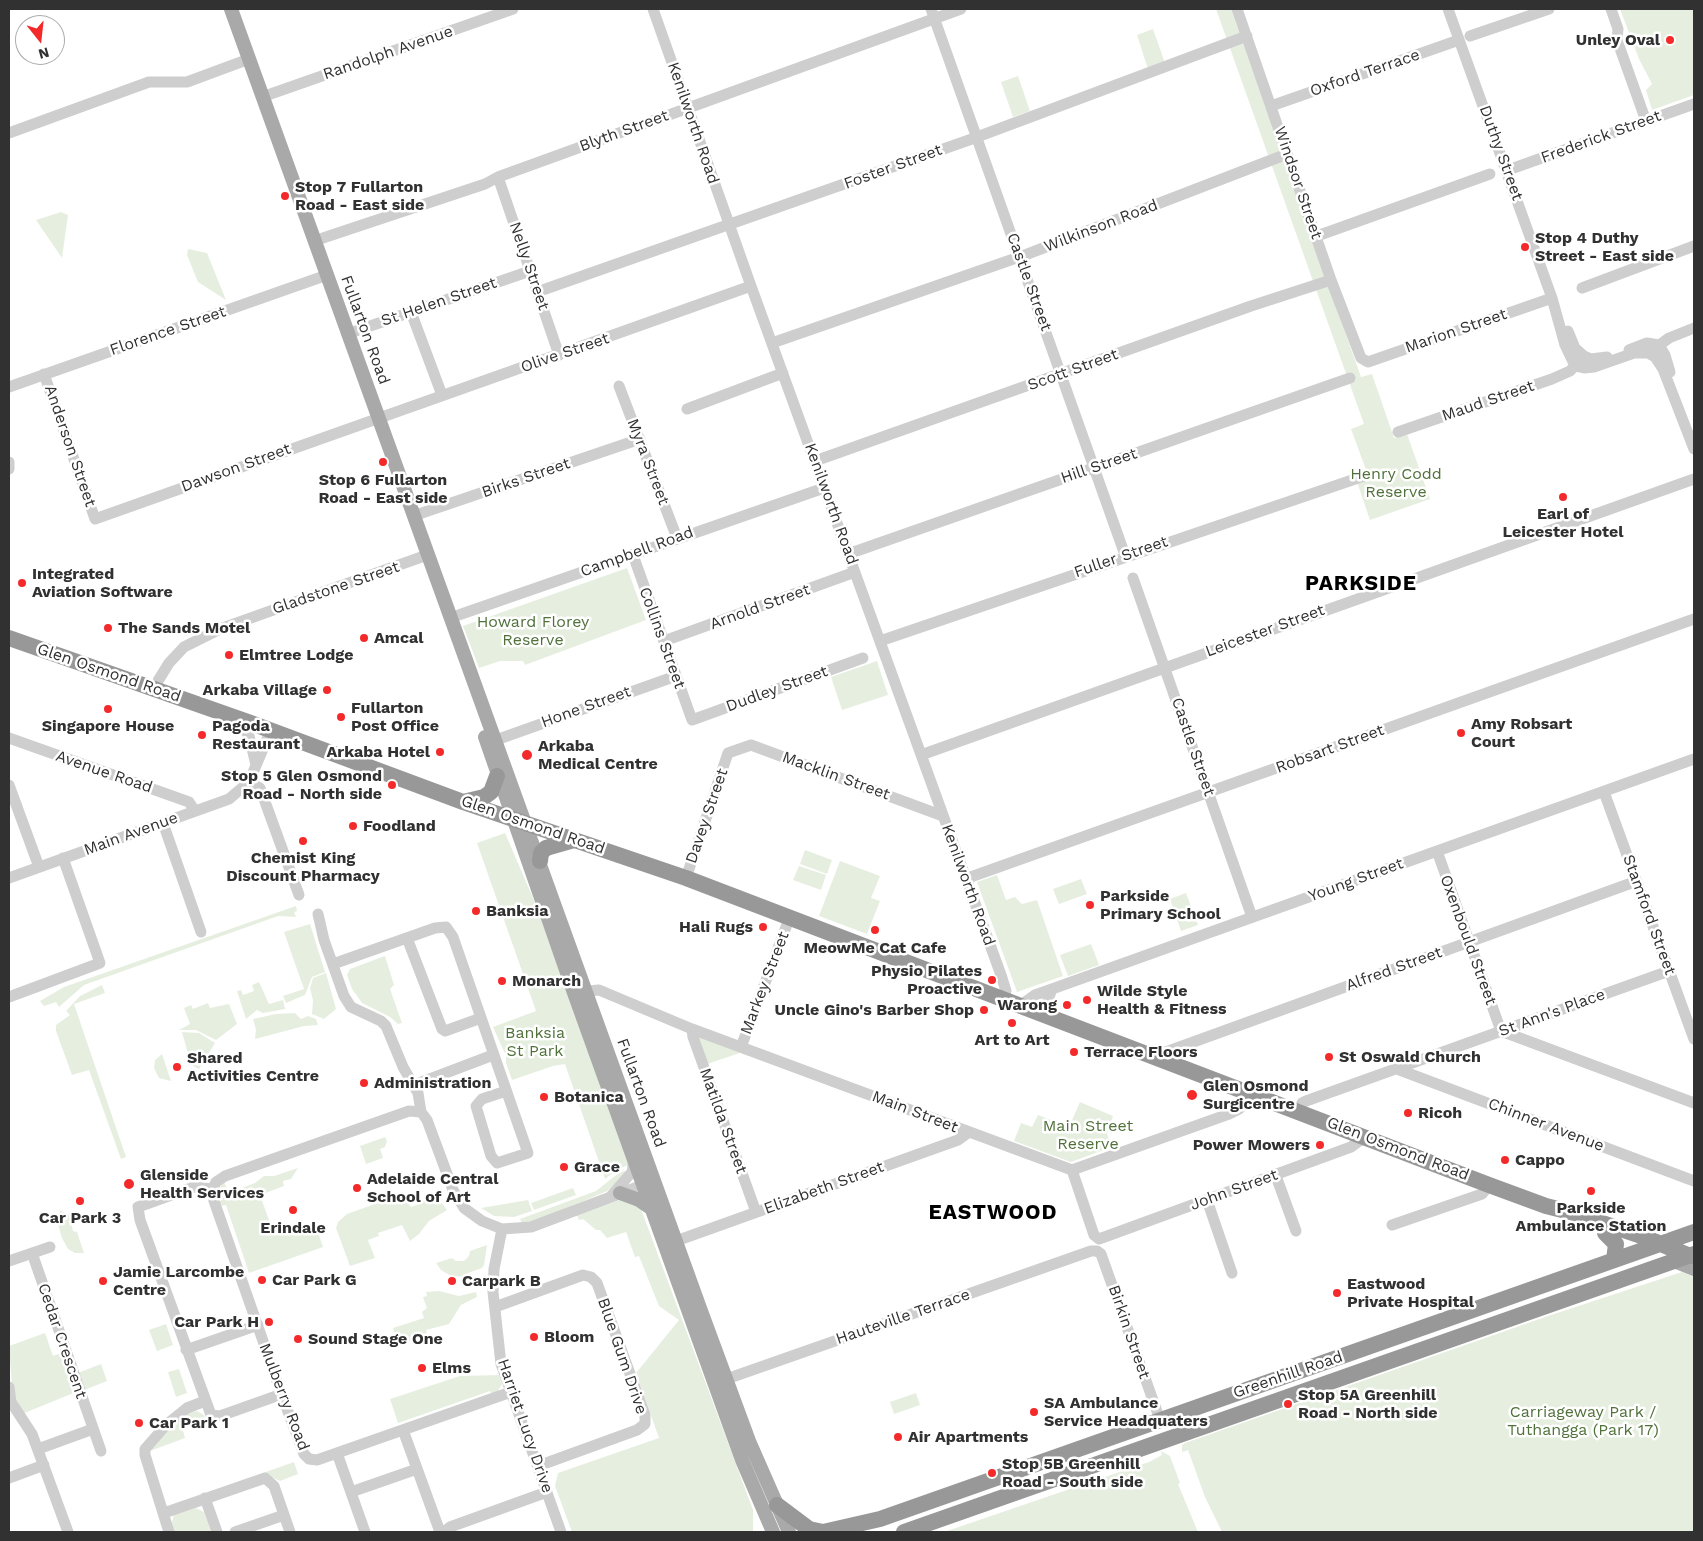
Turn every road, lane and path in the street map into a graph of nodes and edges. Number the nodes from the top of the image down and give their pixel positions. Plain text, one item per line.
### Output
1 (231, 9) edge
2 (513, 9) edge
3 (653, 9) edge
4 (961, 9) edge
5 (1237, 9) edge
6 (1448, 9) edge
7 (1549, 9) edge
8 (1611, 9) edge
9 (933, 14) edge
10 (1247, 36) junction
11 (1465, 38) junction
12 (249, 59) junction
13 (262, 97) junction
14 (1694, 104) edge
15 (1271, 106) junction
16 (689, 108) junction
17 (1646, 121) junction
18 (9, 133) edge
19 (976, 137) junction
20 (1287, 154) junction
21 (1508, 170) junction
22 (1490, 174) dead end
23 (498, 177) junction
24 (729, 225) junction
25 (1317, 236) junction
26 (314, 242) junction
27 (1694, 246) edge
28 (1020, 257) junction
29 (530, 271) junction
30 (326, 275) junction
31 (1331, 280) junction
32 (751, 286) junction
33 (1582, 288) dead end
34 (537, 292) junction
35 (1552, 298) junction
36 (411, 312) junction
37 (1694, 328) edge
38 (348, 334) junction
39 (772, 343) junction
40 (1659, 345) junction
41 (1648, 353) junction
42 (559, 355) junction
43 (1584, 356) junction
44 (1360, 358) joint
45 (1575, 366) junction
46 (784, 373) junction
47 (44, 374) junction
48 (1062, 374) junction
49 (1350, 378) dead end
50 (619, 386) dead end
51 (9, 387) edge
52 (442, 395) junction
53 (1678, 405) junction
54 (687, 409) dead end
55 (378, 418) junction
56 (1398, 432) dead end
57 (640, 439) junction
58 (1694, 449) edge
59 (816, 461) junction
60 (9, 462) edge
61 (1094, 468) junction
62 (9, 469) edge
63 (1364, 476) dead end
64 (1694, 479) edge
65 (824, 488) junction
66 (413, 516) junction
67 (95, 519) joint
68 (677, 538) junction
69 (848, 554) junction
70 (632, 555) junction
71 (1126, 555) junction
72 (427, 556) junction
73 (855, 572) junction
74 (1133, 578) dead end
75 (450, 618) junction
76 (1694, 619) edge
77 (9, 638) edge
78 (664, 641) junction
79 (880, 641) junction
80 (863, 658) dead end
81 (466, 663) junction
82 (1166, 667) junction
83 (676, 676) junction
84 (153, 689) junction
85 (237, 718) junction
86 (692, 720) joint
87 (271, 730) junction
88 (9, 738) edge
89 (496, 740) junction
90 (728, 753) joint
91 (921, 755) junction
92 (1694, 760) edge
93 (256, 765) junction
94 (497, 776) junction
95 (249, 782) junction
96 (9, 785) edge
97 (1604, 792) junction
98 (1209, 793) junction
99 (463, 802) junction
100 (195, 811) junction
101 (944, 816) junction
102 (519, 820) junction
103 (163, 822) junction
104 (574, 840) junction
105 (1437, 851) junction
106 (63, 858) junction
107 (540, 861) junction
108 (39, 867) junction
109 (9, 878) edge
110 (686, 878) junction
111 (965, 880) junction
112 (1637, 882) junction
113 (299, 895) dead end
114 (318, 914) dead end
115 (789, 918) junction
116 (1252, 918) junction
117 (201, 932) dead end
118 (407, 938) junction
119 (1469, 942) junction
120 (333, 964) junction
121 (1669, 971) junction
122 (1052, 989) junction
123 (579, 991) junction
124 (9, 997) edge
125 (1003, 998) junction
126 (1020, 1005) junction
127 (481, 1018) junction
128 (1054, 1018) junction
129 (692, 1029) junction
130 (1501, 1031) junction
131 (1694, 1039) edge
132 (741, 1047) junction
133 (493, 1055) junction
134 (1152, 1058) junction
135 (1397, 1069) junction
136 (414, 1085) junction
137 (506, 1091) junction
138 (1251, 1093) junction
139 (1694, 1104) edge
140 (1298, 1111) junction
141 (421, 1112) junction
142 (969, 1132) junction
143 (1366, 1136) junction
144 (634, 1158) junction
145 (1072, 1170) junction
146 (1276, 1176) junction
147 (1694, 1181) edge
148 (649, 1183) junction
149 (1489, 1185) junction
150 (213, 1189) junction
151 (615, 1195) junction
152 (1207, 1200) junction
153 (1546, 1206) junction
154 (652, 1209) junction
155 (756, 1212) junction
156 (1392, 1225) dead end
157 (502, 1229) junction
158 (1296, 1231) dead end
159 (1694, 1232) edge
160 (1605, 1233) junction
161 (676, 1241) junction
162 (1660, 1244) junction
163 (50, 1247) dead end
164 (1644, 1250) junction
165 (1091, 1251) joint
166 (32, 1253) junction
167 (1693, 1259) edge
168 (1614, 1260) junction
169 (9, 1261) edge
170 (1674, 1262) junction
171 (1232, 1273) dead end
172 (495, 1307) junction
173 (258, 1325) junction
174 (186, 1350) junction
175 (720, 1381) junction
176 (9, 1387) edge
177 (511, 1392) junction
178 (282, 1394) junction
179 (205, 1401) junction
180 (1160, 1420) junction
181 (93, 1429) junction
182 (403, 1430) junction
183 (38, 1449) junction
184 (101, 1451) dead end
185 (337, 1453) junction
186 (44, 1465) junction
187 (538, 1466) junction
188 (417, 1469) junction
189 (9, 1478) edge
190 (351, 1492) junction
191 (547, 1492) junction
192 (205, 1498) junction
193 (777, 1505) junction
194 (164, 1513) junction
195 (284, 1515) junction
196 (768, 1528) edge
197 (68, 1532) edge
198 (169, 1532) edge
199 (217, 1532) edge
200 (235, 1532) edge
201 (290, 1532) edge
202 (365, 1532) edge
203 (440, 1532) edge
204 (444, 1532) edge
205 (561, 1532) edge
206 (789, 1532) edge
207 (823, 1532) edge
208 (904, 1532) edge

1 - 12 main road, Fullarton Road
2 - 13 street, Randolph Avenue
3 - 16 street, Kenilworth Road
4 - 9 street, Blyth Street
5 - 10 street, Windsor Street
6 - 11 street, Duthy Street
7 - 11 street, Oxford Terrace
8 - 17 street
9 - 16 street, Blyth Street
9 - 19 street, Castle Street
10 - 15 street, Windsor Street
10 - 19 street, Foster Street
11 - 15 street, Oxford Terrace
11 - 21 street, Duthy Street
12 - 13 main road, Fullarton Road
12 - 18 street
13 - 26 main road, Fullarton Road
14 - 17 street, Frederick Street
15 - 20 street, Windsor Street
16 - 23 street, Blyth Street
16 - 24 street, Kenilworth Road
17 - 21 street, Frederick Street
19 - 24 street, Foster Street
19 - 28 street, Castle Street
20 - 25 street, Windsor Street
20 - 28 street, Wilkinson Road
21 - 35 street, Duthy Street
22 - 25 street
23 - 26 street, Blyth Street
23 - 29 street, Nelly Street
24 - 32 street, Kenilworth Road
24 - 34 street, Foster Street
25 - 31 street, Windsor Street
26 - 30 main road, Fullarton Road
27 - 33 street
28 - 39 street, Wilkinson Road
28 - 48 street, Castle Street
29 - 34 street, Nelly Street
29 - 36 street, St Helen Street
30 - 38 main road, Fullarton Road
30 - 47 street, Florence Street
31 - 44 street, Windsor Street
31 - 48 street, Scott Street
32 - 39 street, Kenilworth Road
32 - 42 street, Olive Street
34 - 42 street, Nelly Street
35 - 43 street, Duthy Street
35 - 44 street, Marion Street
35 - 45 street, Duthy Street
36 - 38 street, St Helen Street
36 - 52 street
37 - 40 street, Maud Street
38 - 55 main road, Fullarton Road
39 - 46 street, Kenilworth Road
40 - 41 street, Maud Street
40 - 43 street, Maud Street
40 - 53 street
41 - 45 street, Maud Street
41 - 53 street
42 - 52 street, Olive Street
43 - 45 street, Maud Street
45 - 56 street, Maud Street
46 - 54 street
46 - 59 street, Kenilworth Road
47 - 51 street, Florence Street
47 - 67 street, Anderson Street
48 - 59 street, Scott Street
48 - 61 street, Castle Street
49 - 61 street, Hill Street
50 - 57 street, Myra Street
52 - 55 street, Olive Street
53 - 58 street
55 - 66 main road, Fullarton Road
55 - 67 street, Dawson Street
57 - 66 street, Birks Street
57 - 68 street, Myra Street
59 - 65 street, Kenilworth Road
60 - 62 street
61 - 69 street, Hill Street
61 - 71 street, Castle Street
63 - 71 street, Fuller Street
64 - 82 street, Leicester Street
65 - 68 street, Campbell Road
65 - 69 street, Kenilworth Road
66 - 72 main road, Fullarton Road
68 - 70 street, Campbell Road
69 - 73 street, Kenilworth Road
70 - 75 street, Campbell Road
70 - 78 street, Collins Street
71 - 79 street, Fuller Street
72 - 75 main road, Fullarton Road
72 - 84 street, Gladstone Street
73 - 78 street, Arnold Street
73 - 79 street, Kenilworth Road
74 - 82 street, Castle Street
75 - 81 main road, Fullarton Road
76 - 98 street, Robsart Street
77 - 84 highway, Glen Osmond Road
78 - 83 street, Collins Street
79 - 91 street, Kenilworth Road
80 - 86 street, Dudley Street
81 - 89 main road, Fullarton Road
81 - 94 main road, Fullarton Road
82 - 91 street, Leicester Street
82 - 98 street, Castle Street
83 - 86 street, Collins Street
83 - 89 street, Hone Street
84 - 85 highway, Glen Osmond Road
85 - 87 highway, Glen Osmond Road
85 - 93 street
87 - 93 street, Main Avenue
87 - 99 highway, Glen Osmond Road
88 - 100 street, Avenue Road
89 - 102 main road, Fullarton Road
90 - 101 street, Macklin Street
90 - 110 street, Davey Street
91 - 101 street, Kenilworth Road
92 - 97 street, Young Street
93 - 95 street, Main Avenue
94 - 99 highway
94 - 102 main road, Fullarton Road
95 - 100 street, Main Avenue
95 - 113 street
96 - 108 street
97 - 105 street, Young Street
97 - 112 street, Stamford Street
98 - 111 street, Robsart Street
98 - 116 street, Castle Street
99 - 102 highway, Glen Osmond Road
100 - 103 street, Main Avenue
101 - 111 street, Kenilworth Road
102 - 104 highway, Glen Osmond Road
102 - 107 main road, Fullarton Road
102 - 123 main road, Fullarton Road
103 - 106 street, Main Avenue
103 - 117 street
104 - 107 highway
104 - 110 highway, Glen Osmond Road
105 - 116 street, Young Street
105 - 119 street, Oxenbould Street
106 - 108 street, Main Avenue
106 - 124 street
107 - 123 main road, Fullarton Road
108 - 109 street, Main Avenue
110 - 115 highway, Glen Osmond Road
111 - 125 street, Kenilworth Road
112 - 119 street, Alfred Street
112 - 121 street, Stamford Street
114 - 120 street
115 - 125 highway, Glen Osmond Road
115 - 132 street, Markey Street
116 - 122 street, Young Street
118 - 120 street
118 - 127 street
118 - 127 street
119 - 130 street, Oxenbould Street
119 - 134 street, Alfred Street
120 - 136 street
121 - 130 street, St Ann's Place
121 - 131 street, Stamford Street
122 - 126 street, Young Street
122 - 128 street
123 - 129 street, Main Street
123 - 144 main road, Fullarton Road
123 - 148 main road, Fullarton Road
125 - 126 highway, Glen Osmond Road
126 - 128 highway, Glen Osmond Road
127 - 133 street
128 - 134 highway, Glen Osmond Road
129 - 132 street, Main Street
129 - 155 street, Matilda Street
130 - 135 street, St Ann's Place
130 - 139 street
132 - 142 street, Main Street
133 - 136 street
133 - 137 street
134 - 138 highway, Glen Osmond Road
135 - 140 street, St Ann's Place
135 - 147 street, Chinner Avenue
136 - 141 street
137 - 137 street
138 - 140 highway, Glen Osmond Road
138 - 145 street
140 - 143 highway, Glen Osmond Road
141 - 150 street
141 - 157 street
142 - 145 street, Main Street
142 - 155 street, Elizabeth Street
143 - 146 street, John Street
143 - 149 highway, Glen Osmond Road
144 - 148 main road, Fullarton Road
144 - 151 street
145 - 152 street, John Street
146 - 152 street, John Street
146 - 158 street
148 - 151 street
148 - 154 main road, Fullarton Road
148 - 161 main road, Fullarton Road
149 - 153 highway, Glen Osmond Road
149 - 156 street
150 - 173 street, Mulberry Road
150 - 174 street
151 - 154 main road
151 - 157 street
152 - 171 street
153 - 160 highway, Glen Osmond Road
153 - 162 highway, Glen Osmond Road
154 - 175 main road, Fullarton Road
155 - 161 street, Elizabeth Street
157 - 172 street, Harriet Lucy Drive
159 - 162 highway, Greenhill Road
160 - 164 highway, Glen Osmond Road
160 - 168 highway
161 - 175 main road, Fullarton Road
162 - 164 highway, Greenhill Road
162 - 167 highway, Glen Osmond Road
163 - 166 street
164 - 168 highway, Greenhill Road
164 - 170 highway, Glen Osmond Road
165 - 175 street, Hauteville Terrace
165 - 180 street, Birkin Street
166 - 169 street
166 - 181 street, Cedar Crescent
167 - 170 highway, Greenhill Road
168 - 180 highway, Greenhill Road
170 - 208 highway, Greenhill Road
172 - 177 street, Harriet Lucy Drive
172 - 187 street, Blue Gum Drive
173 - 174 street
173 - 178 street, Mulberry Road
174 - 179 street
175 - 193 main road, Fullarton Road
175 - 196 main road, Fullarton Road
176 - 183 street
177 - 182 street, Mulberry Road
177 - 187 street, Harriet Lucy Drive
178 - 179 street
178 - 185 street, Mulberry Road
179 - 194 street
180 - 207 highway, Greenhill Road
181 - 183 street
181 - 184 street, Cedar Crescent
182 - 185 street, Mulberry Road
182 - 188 street
183 - 186 street
185 - 190 street
186 - 189 street
186 - 197 street
187 - 191 street, Harriet Lucy Drive
188 - 190 street
188 - 203 street
190 - 202 street
191 - 204 street
191 - 205 street, Harriet Lucy Drive
192 - 194 street
192 - 195 street
192 - 199 street
193 - 206 main road, Fullarton Road
193 - 207 highway
194 - 198 street
195 - 200 street
195 - 201 street

